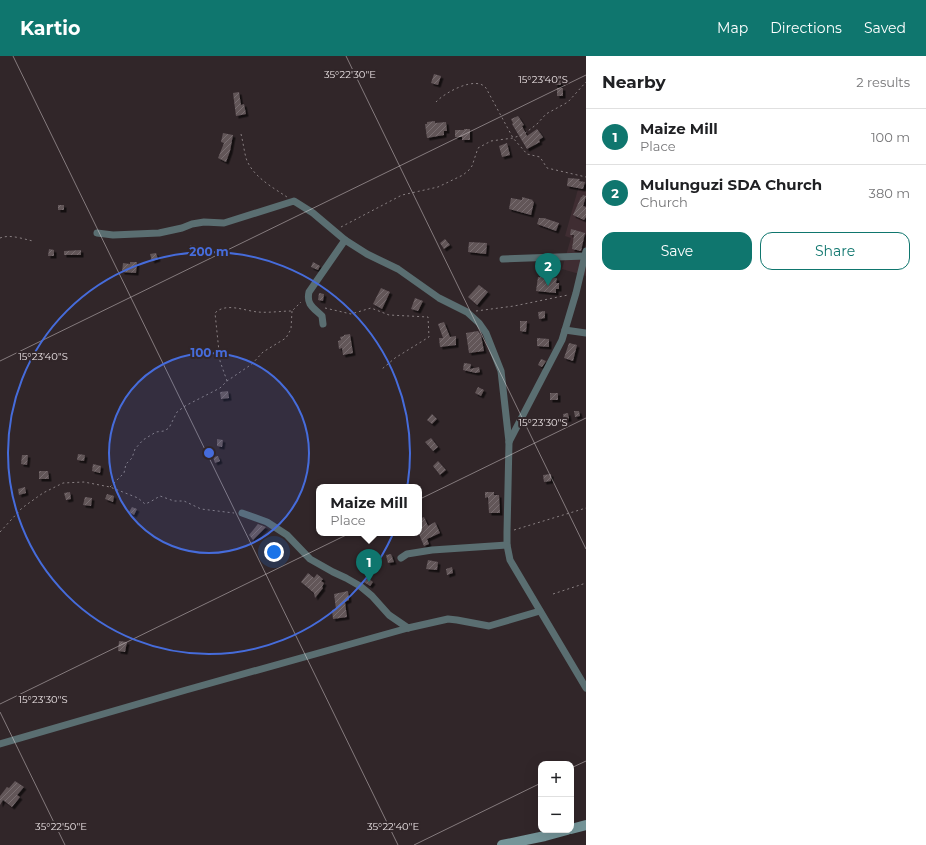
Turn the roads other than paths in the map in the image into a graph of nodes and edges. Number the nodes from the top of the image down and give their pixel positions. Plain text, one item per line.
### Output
1 (96, 233) dead end
2 (343, 237) junction
3 (585, 254) edge
4 (503, 259) dead end
5 (323, 324) dead end
6 (565, 330) junction
7 (586, 333) edge
8 (509, 442) junction
9 (242, 513) road end
10 (507, 545) junction
11 (401, 558) dead end
12 (540, 611) junction
13 (408, 628) junction
14 (586, 688) edge
15 (0, 744) edge
16 (586, 825) edge
17 (574, 828) edge
18 (561, 833) edge
19 (544, 841) edge
20 (502, 845) edge

1 - 2 street
2 - 5 street
2 - 8 street
3 - 4 street
3 - 6 street
6 - 7 street
6 - 8 street
8 - 10 street
9 - 13 street
10 - 11 street
10 - 12 street
12 - 13 street
12 - 14 street
13 - 15 street
16 - 17 main road
18 - 19 main road
19 - 20 main road

